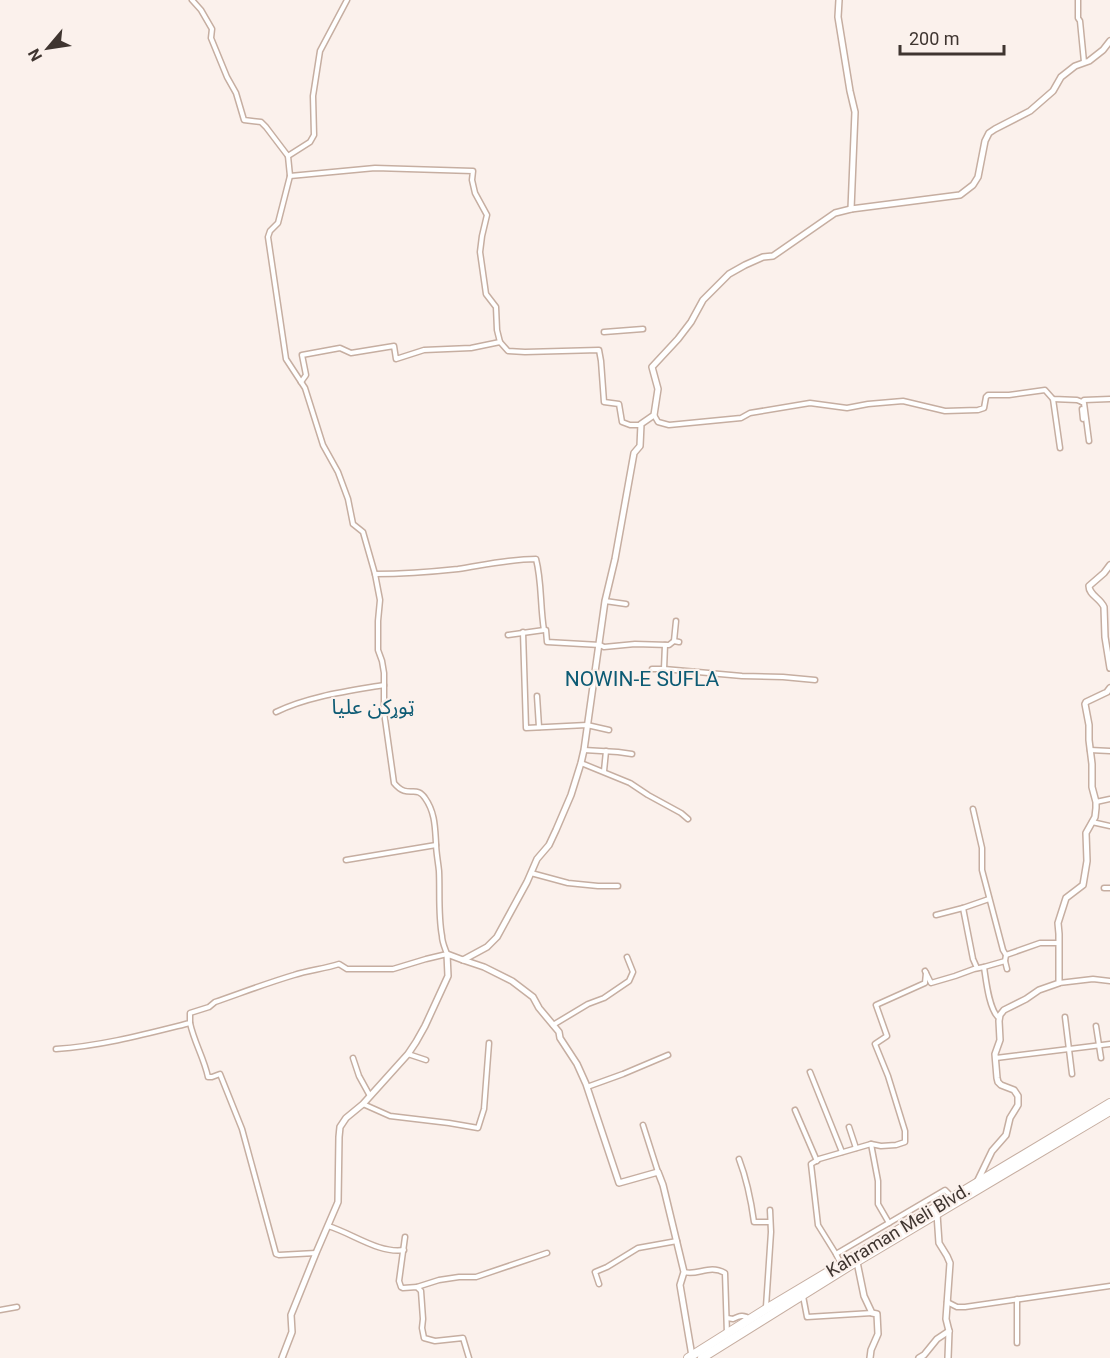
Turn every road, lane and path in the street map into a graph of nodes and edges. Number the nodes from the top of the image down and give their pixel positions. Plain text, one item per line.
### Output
1 (192, 0) edge
2 (347, 0) edge
3 (839, 0) edge
4 (1078, 0) edge
5 (1110, 41) edge
6 (1084, 62) junction
7 (288, 156) junction
8 (290, 176) junction
9 (851, 208) junction
10 (643, 329) dead end
11 (604, 332) dead end
12 (500, 342) junction
13 (301, 382) junction
14 (1053, 399) junction
15 (1110, 399) edge
16 (1082, 402) junction
17 (654, 416) junction
18 (1083, 419) dead end
19 (641, 425) junction
20 (1089, 441) dead end
21 (1060, 448) dead end
22 (1110, 565) edge
23 (375, 574) junction
24 (605, 601) junction
25 (626, 604) dead end
26 (676, 621) dead end
27 (544, 630) junction
28 (524, 632) junction
29 (508, 635) dead end
30 (600, 645) junction
31 (665, 645) junction
32 (1110, 668) edge
33 (652, 669) dead end
34 (664, 669) junction
35 (814, 680) dead end
36 (384, 685) junction
37 (1110, 688) edge
38 (537, 696) dead end
39 (276, 712) dead end
40 (587, 726) junction
41 (539, 727) junction
42 (609, 730) dead end
43 (584, 750) junction
44 (1090, 750) junction
45 (606, 751) junction
46 (1110, 751) edge
47 (632, 754) dead end
48 (581, 763) junction
49 (604, 771) junction
50 (1110, 799) edge
51 (1096, 802) junction
52 (973, 809) dead end
53 (688, 819) dead end
54 (1092, 822) junction
55 (1110, 826) edge
56 (436, 844) junction
57 (346, 860) dead end
58 (531, 873) junction
59 (618, 886) dead end
60 (1104, 888) dead end
61 (1110, 888) edge
62 (989, 899) junction
63 (963, 909) junction
64 (936, 915) dead end
65 (1059, 943) junction
66 (447, 954) junction
67 (1005, 955) junction
68 (627, 957) dead end
69 (463, 960) junction
70 (1005, 961) junction
71 (984, 967) junction
72 (977, 968) junction
73 (1007, 969) dead end
74 (1110, 981) edge
75 (1059, 983) junction
76 (1065, 1017) dead end
77 (999, 1018) junction
78 (190, 1023) junction
79 (553, 1024) junction
80 (1096, 1026) dead end
81 (489, 1042) dead end
82 (1110, 1044) edge
83 (1099, 1046) junction
84 (56, 1048) dead end
85 (1068, 1049) junction
86 (408, 1054) junction
87 (668, 1055) dead end
88 (353, 1058) dead end
89 (996, 1058) junction
90 (1101, 1058) dead end
91 (426, 1060) dead end
92 (810, 1072) dead end
93 (1072, 1074) dead end
94 (587, 1087) junction
95 (370, 1096) junction
96 (1110, 1103) edge
97 (363, 1104) junction
98 (795, 1110) dead end
99 (1110, 1111) edge
100 (643, 1125) dead end
101 (849, 1127) dead end
102 (871, 1144) junction
103 (856, 1148) junction
104 (842, 1152) junction
105 (739, 1159) dead end
106 (817, 1161) junction
107 (658, 1172) junction
108 (975, 1188) junction
109 (952, 1197) junction
110 (770, 1210) dead end
111 (937, 1214) junction
112 (771, 1222) junction
113 (889, 1223) junction
114 (328, 1226) junction
115 (405, 1237) dead end
116 (678, 1241) junction
117 (404, 1250) junction
118 (316, 1253) junction
119 (547, 1253) dead end
120 (836, 1254) junction
121 (857, 1262) junction
122 (841, 1264) junction
123 (684, 1272) junction
124 (599, 1284) dead end
125 (1110, 1286) edge
126 (417, 1287) junction
127 (802, 1295) junction
128 (1017, 1299) junction
129 (947, 1302) junction
130 (17, 1307) dead end
131 (0, 1310) edge
132 (767, 1313) junction
133 (872, 1313) junction
134 (726, 1317) junction
135 (750, 1319) junction
136 (948, 1331) junction
137 (727, 1334) junction
138 (1017, 1343) dead end
139 (690, 1357) edge
140 (282, 1358) edge
141 (469, 1358) edge
142 (702, 1358) edge
143 (870, 1358) edge
144 (919, 1358) edge
145 (948, 1358) edge

1 - 7 street
2 - 7 street
3 - 9 street
4 - 6 street
5 - 6 street
6 - 9 street
7 - 8 street
8 - 12 street
8 - 13 street
9 - 17 street
10 - 11 street
12 - 13 street
12 - 19 street
13 - 23 street
14 - 16 street
14 - 17 street
14 - 21 street
15 - 16 street
16 - 18 street
16 - 20 street
17 - 19 street
19 - 24 street
22 - 32 street
23 - 27 street
23 - 36 street
24 - 25 street
24 - 30 street
26 - 31 street
27 - 28 street
27 - 30 street
28 - 29 street
28 - 41 street
30 - 31 street
30 - 40 street
31 - 34 street
33 - 34 street
34 - 35 street
36 - 39 street
36 - 56 street
37 - 44 street
38 - 41 street
40 - 41 street
40 - 42 street
40 - 43 street
43 - 45 street
43 - 48 street
44 - 46 street
44 - 51 street
45 - 47 street
45 - 49 street
48 - 49 street
48 - 58 street
49 - 53 street
50 - 51 street
51 - 54 street
52 - 62 street
54 - 55 street
54 - 65 street
56 - 57 street
56 - 66 street
58 - 59 street
58 - 69 street
60 - 61 street
62 - 63 street
62 - 67 street
63 - 64 street
63 - 72 street
65 - 67 street
65 - 75 street
66 - 69 street
66 - 78 street
66 - 86 street
67 - 70 street
68 - 79 street
69 - 79 street
70 - 71 street
70 - 73 street
71 - 72 street
71 - 77 street
72 - 102 street
74 - 75 street
75 - 77 street
76 - 85 street
77 - 89 street
78 - 84 street
78 - 118 street
79 - 94 street
80 - 83 street
81 - 97 street
82 - 83 street
83 - 85 street
83 - 90 street
85 - 89 street
85 - 93 street
86 - 91 street
86 - 95 street
87 - 94 street
88 - 95 street
89 - 108 street
92 - 104 street
94 - 107 street
95 - 97 street
96 - 108 highway, Kahraman Meli Blvd.
97 - 114 street
98 - 106 street
99 - 108 highway, Kahraman Meli Blvd.
100 - 107 street
101 - 103 street
102 - 103 street
102 - 113 street
103 - 104 street
104 - 106 street
105 - 112 street
106 - 120 street
107 - 116 street
108 - 109 highway, Kahraman Meli Blvd.
108 - 111 highway, Kahraman Meli Blvd.
109 - 113 street
109 - 122 highway, Kahraman Meli Blvd.
110 - 112 street
111 - 121 highway, Kahraman Meli Blvd.
111 - 129 street
112 - 132 street
113 - 120 street
114 - 117 street
114 - 118 street
115 - 117 street
116 - 123 street
116 - 124 street
117 - 126 street
118 - 140 street
119 - 126 street
120 - 122 street
121 - 127 highway, Kahraman Meli Blvd.
121 - 133 street
122 - 132 highway, Kahraman Meli Blvd.
123 - 134 street
123 - 139 street
125 - 128 street
126 - 141 street
127 - 132 highway, Kahraman Meli Blvd.
127 - 133 street
128 - 129 street
128 - 138 street
129 - 136 street
130 - 131 street
132 - 135 highway, Kahraman Meli Blvd.
132 - 142 highway, Kahraman Meli Blvd.
133 - 143 street
134 - 135 street
134 - 137 street
135 - 137 highway, Kahraman Meli Blvd.
136 - 144 street
136 - 145 street
137 - 139 highway, Kahraman Meli Blvd.

